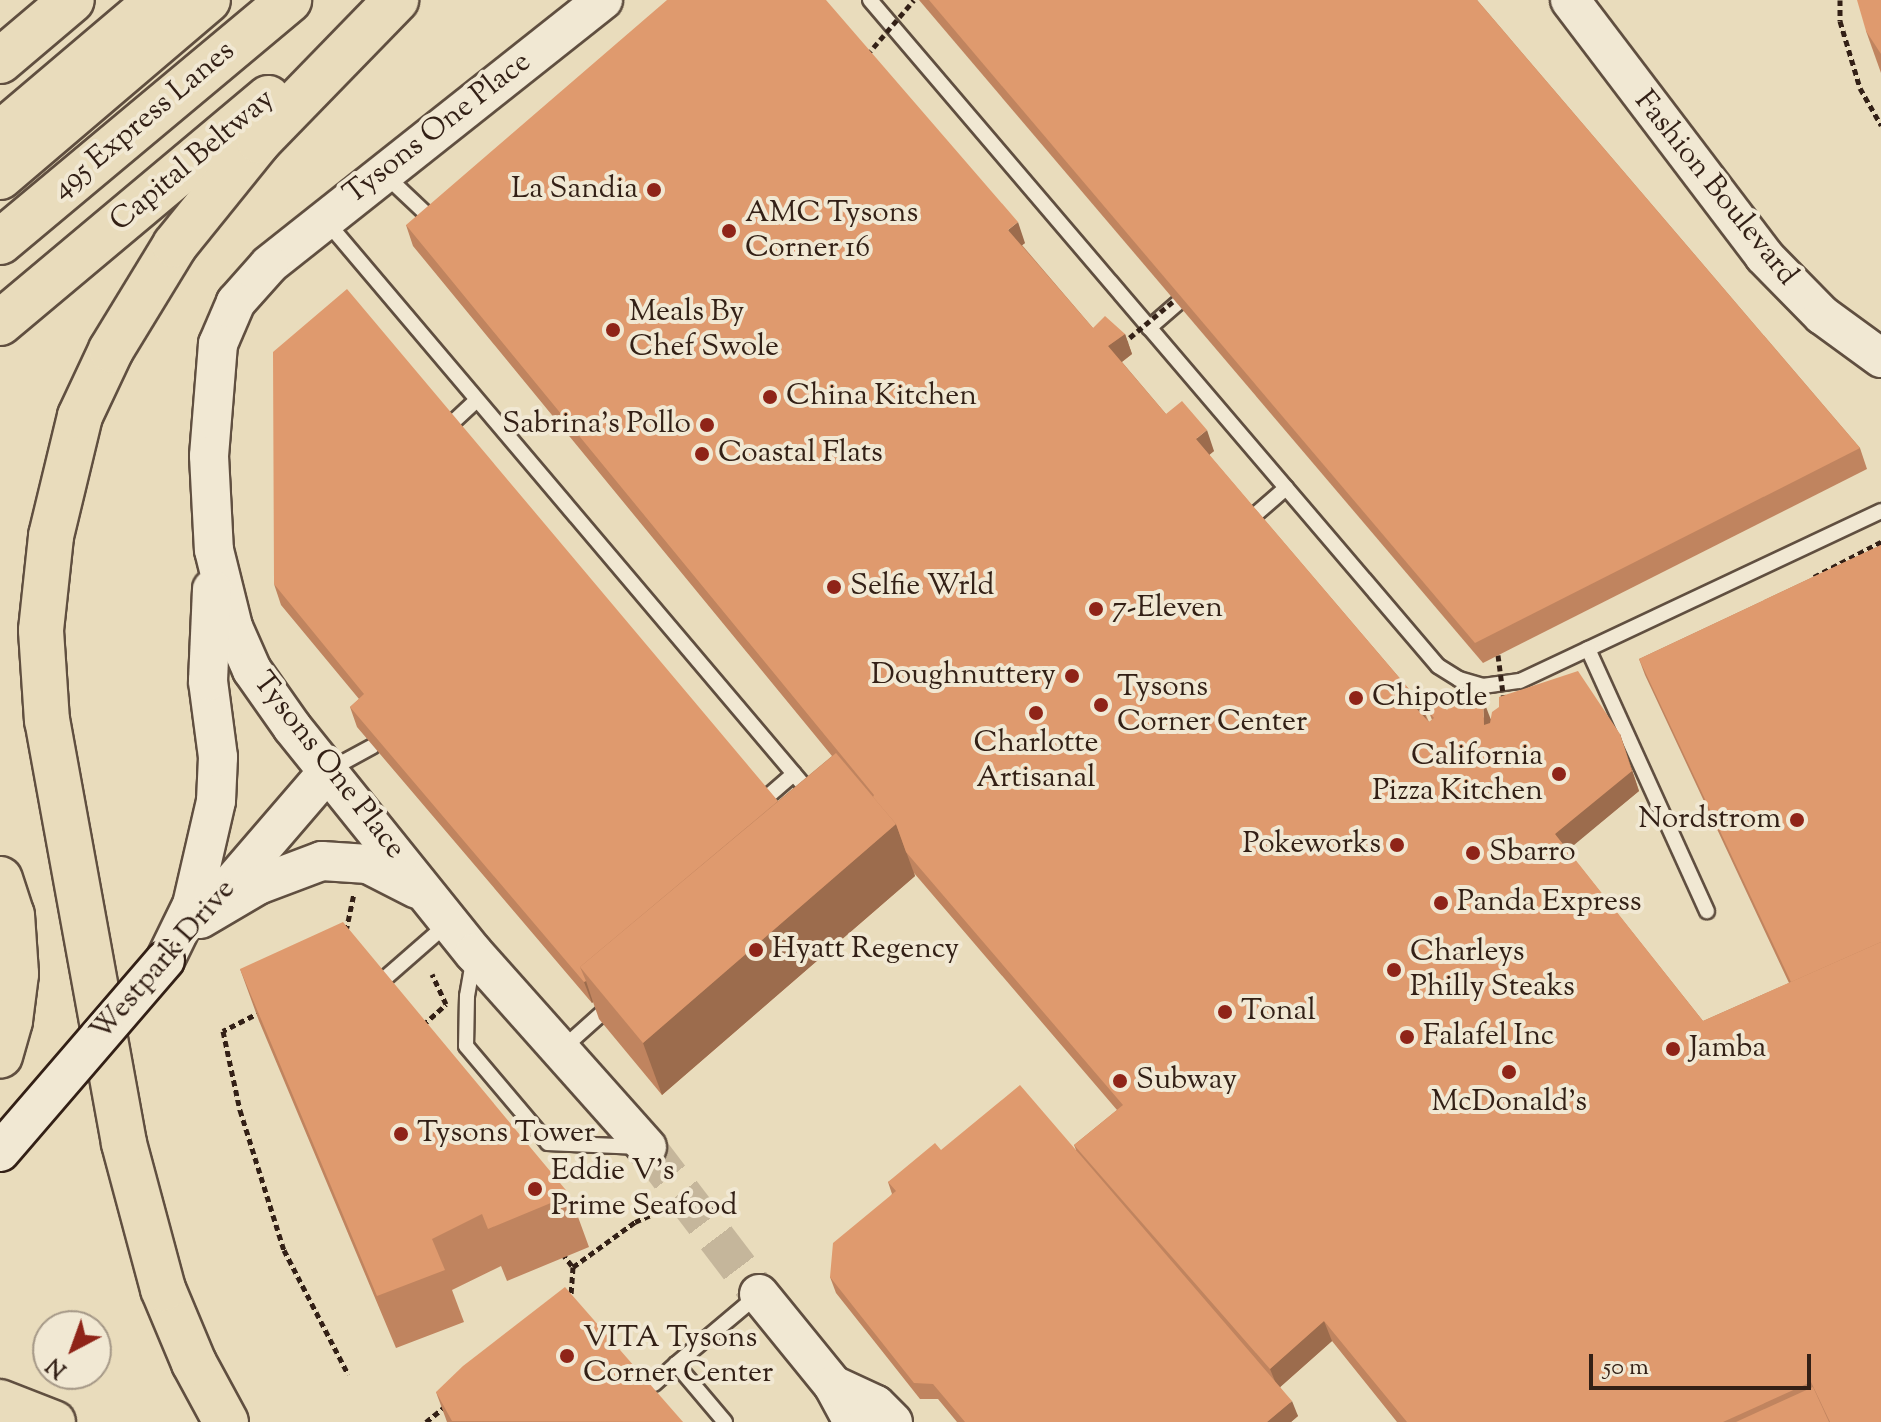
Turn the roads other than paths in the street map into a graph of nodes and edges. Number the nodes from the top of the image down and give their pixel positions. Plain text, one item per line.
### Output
1 (72, 0) edge
2 (158, 0) edge
3 (208, 0) edge
4 (289, 0) edge
5 (386, 0) edge
6 (396, 0) edge
7 (603, 0) edge
8 (870, 0) edge
9 (1570, 0) edge
10 (0, 61) edge
11 (0, 134) edge
12 (382, 172) junction
13 (0, 177) edge
14 (324, 218) junction
15 (438, 225) edge
16 (0, 242) edge
17 (1177, 301) edge
18 (0, 323) edge
19 (1149, 328) junction
20 (1881, 358) edge
21 (477, 400) junction
22 (451, 424) edge
23 (1286, 488) junction
24 (1881, 511) edge
25 (1256, 514) edge
26 (214, 550) junction
27 (1588, 649) junction
28 (373, 746) edge
29 (328, 771) junction
30 (794, 774) junction
31 (766, 798) edge
32 (822, 808) edge
33 (0, 879) edge
34 (440, 909) junction
35 (1707, 911) dead end
36 (200, 919) junction
37 (474, 953) junction
38 (165, 960) junction
39 (374, 989) edge
40 (627, 991) edge
41 (562, 1049) junction
42 (0, 1056) edge
43 (647, 1147) joint
44 (0, 1152) edge
45 (759, 1294) joint
46 (676, 1364) junction
47 (654, 1384) edge
48 (833, 1385) junction
49 (0, 1401) edge
50 (54, 1422) edge
51 (226, 1422) edge
52 (725, 1422) edge
53 (853, 1422) edge
54 (893, 1422) edge

1 - 10 highway
2 - 11 highway
3 - 13 highway
4 - 16 highway, 495 Express Lanes
5 - 18 highway, Capital Beltway
6 - 51 highway
7 - 12 street, Tysons One Place
8 - 19 lane
9 - 20 street, Fashion Boulevard
12 - 14 street, Tysons One Place
12 - 15 lane
14 - 21 lane
14 - 26 street, Tysons One Place
17 - 19 lane
19 - 23 lane
21 - 22 lane
21 - 30 lane
23 - 25 lane
23 - 27 lane
24 - 27 lane
26 - 29 street, Tysons One Place
26 - 38 street
27 - 35 lane
28 - 29 lane
29 - 34 street, Tysons One Place
29 - 36 street, Westpark Drive
30 - 31 lane
30 - 32 lane
33 - 42 highway
34 - 36 street
34 - 37 street, Tysons One Place
34 - 39 lane
36 - 38 street, Westpark Drive
37 - 41 street, Tysons One Place
37 - 43 lane
38 - 44 street, Westpark Drive, bridge
40 - 41 lane
41 - 43 street, Tysons One Place
45 - 46 lane
45 - 48 street
46 - 47 lane
46 - 52 lane
48 - 53 street
48 - 54 street
49 - 50 main road

